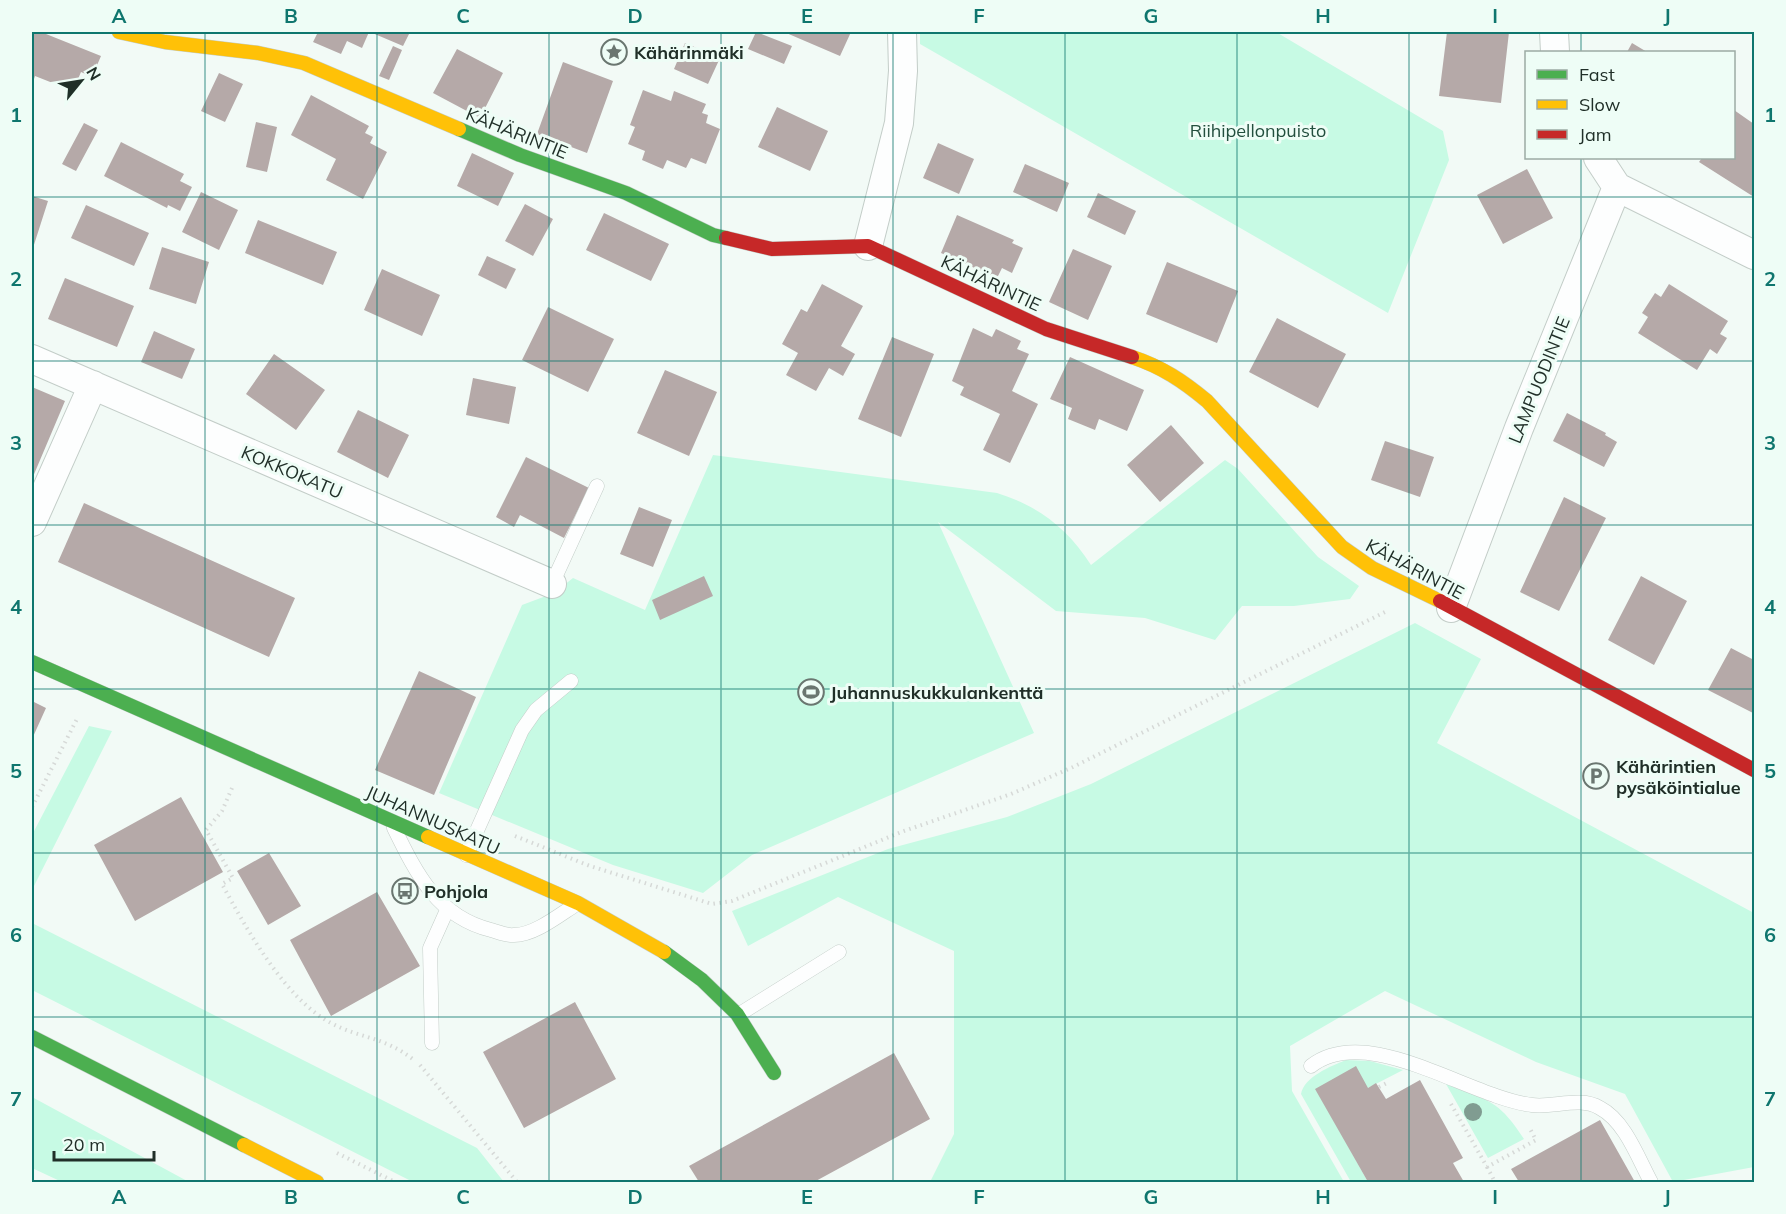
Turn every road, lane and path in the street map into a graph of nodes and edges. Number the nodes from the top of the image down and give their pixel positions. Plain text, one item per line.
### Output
1 (119, 32) edge
2 (902, 32) edge
3 (1554, 32) edge
4 (1555, 51) edge
5 (1599, 159) edge
6 (1617, 187) junction
7 (868, 246) junction
8 (1755, 255) edge
9 (32, 359) edge
10 (93, 385) junction
11 (597, 486) dead end
12 (32, 522) edge
13 (552, 584) joint
14 (1412, 588) junction
15 (1451, 608) junction
16 (32, 662) edge
17 (571, 681) dead end
18 (92, 689) junction
19 (1755, 770) edge
20 (236, 778) dead end
21 (32, 807) edge
22 (391, 821) junction
23 (481, 822) junction
24 (466, 855) junction
25 (578, 903) junction
26 (447, 910) junction
27 (839, 952) dead end
28 (738, 1015) junction
29 (32, 1037) edge
30 (432, 1043) dead end
31 (1311, 1066) dead end
32 (1434, 1072) junction
33 (774, 1073) dead end
34 (1514, 1101) junction
35 (1487, 1167) junction
36 (317, 1182) edge
37 (517, 1182) edge
38 (1495, 1182) edge
39 (1651, 1182) edge

1 - 7 street, KÄHÄRINTIE
2 - 7 street
3 - 4 street
5 - 6 street
6 - 8 street
6 - 15 street, LAMPUODINTIE
7 - 14 street, KÄHÄRINTIE
9 - 10 street, KOKKOKATU
10 - 12 street
10 - 13 street, KOKKOKATU
11 - 13 lane
14 - 15 street, KÄHÄRINTIE
14 - 23 path
15 - 19 street, KÄHÄRINTIE
16 - 18 street, JUHANNUSKATU
17 - 23 lane
18 - 21 path
18 - 22 street, JUHANNUSKATU
20 - 37 path
22 - 24 street, JUHANNUSKATU
22 - 26 lane
23 - 24 lane
24 - 25 street, JUHANNUSKATU
25 - 26 lane
25 - 28 street, JUHANNUSKATU
26 - 30 lane
27 - 28 lane
28 - 33 street, JUHANNUSKATU
29 - 36 street
31 - 32 lane
32 - 34 lane
32 - 35 path
34 - 35 path
34 - 39 lane
35 - 38 path

